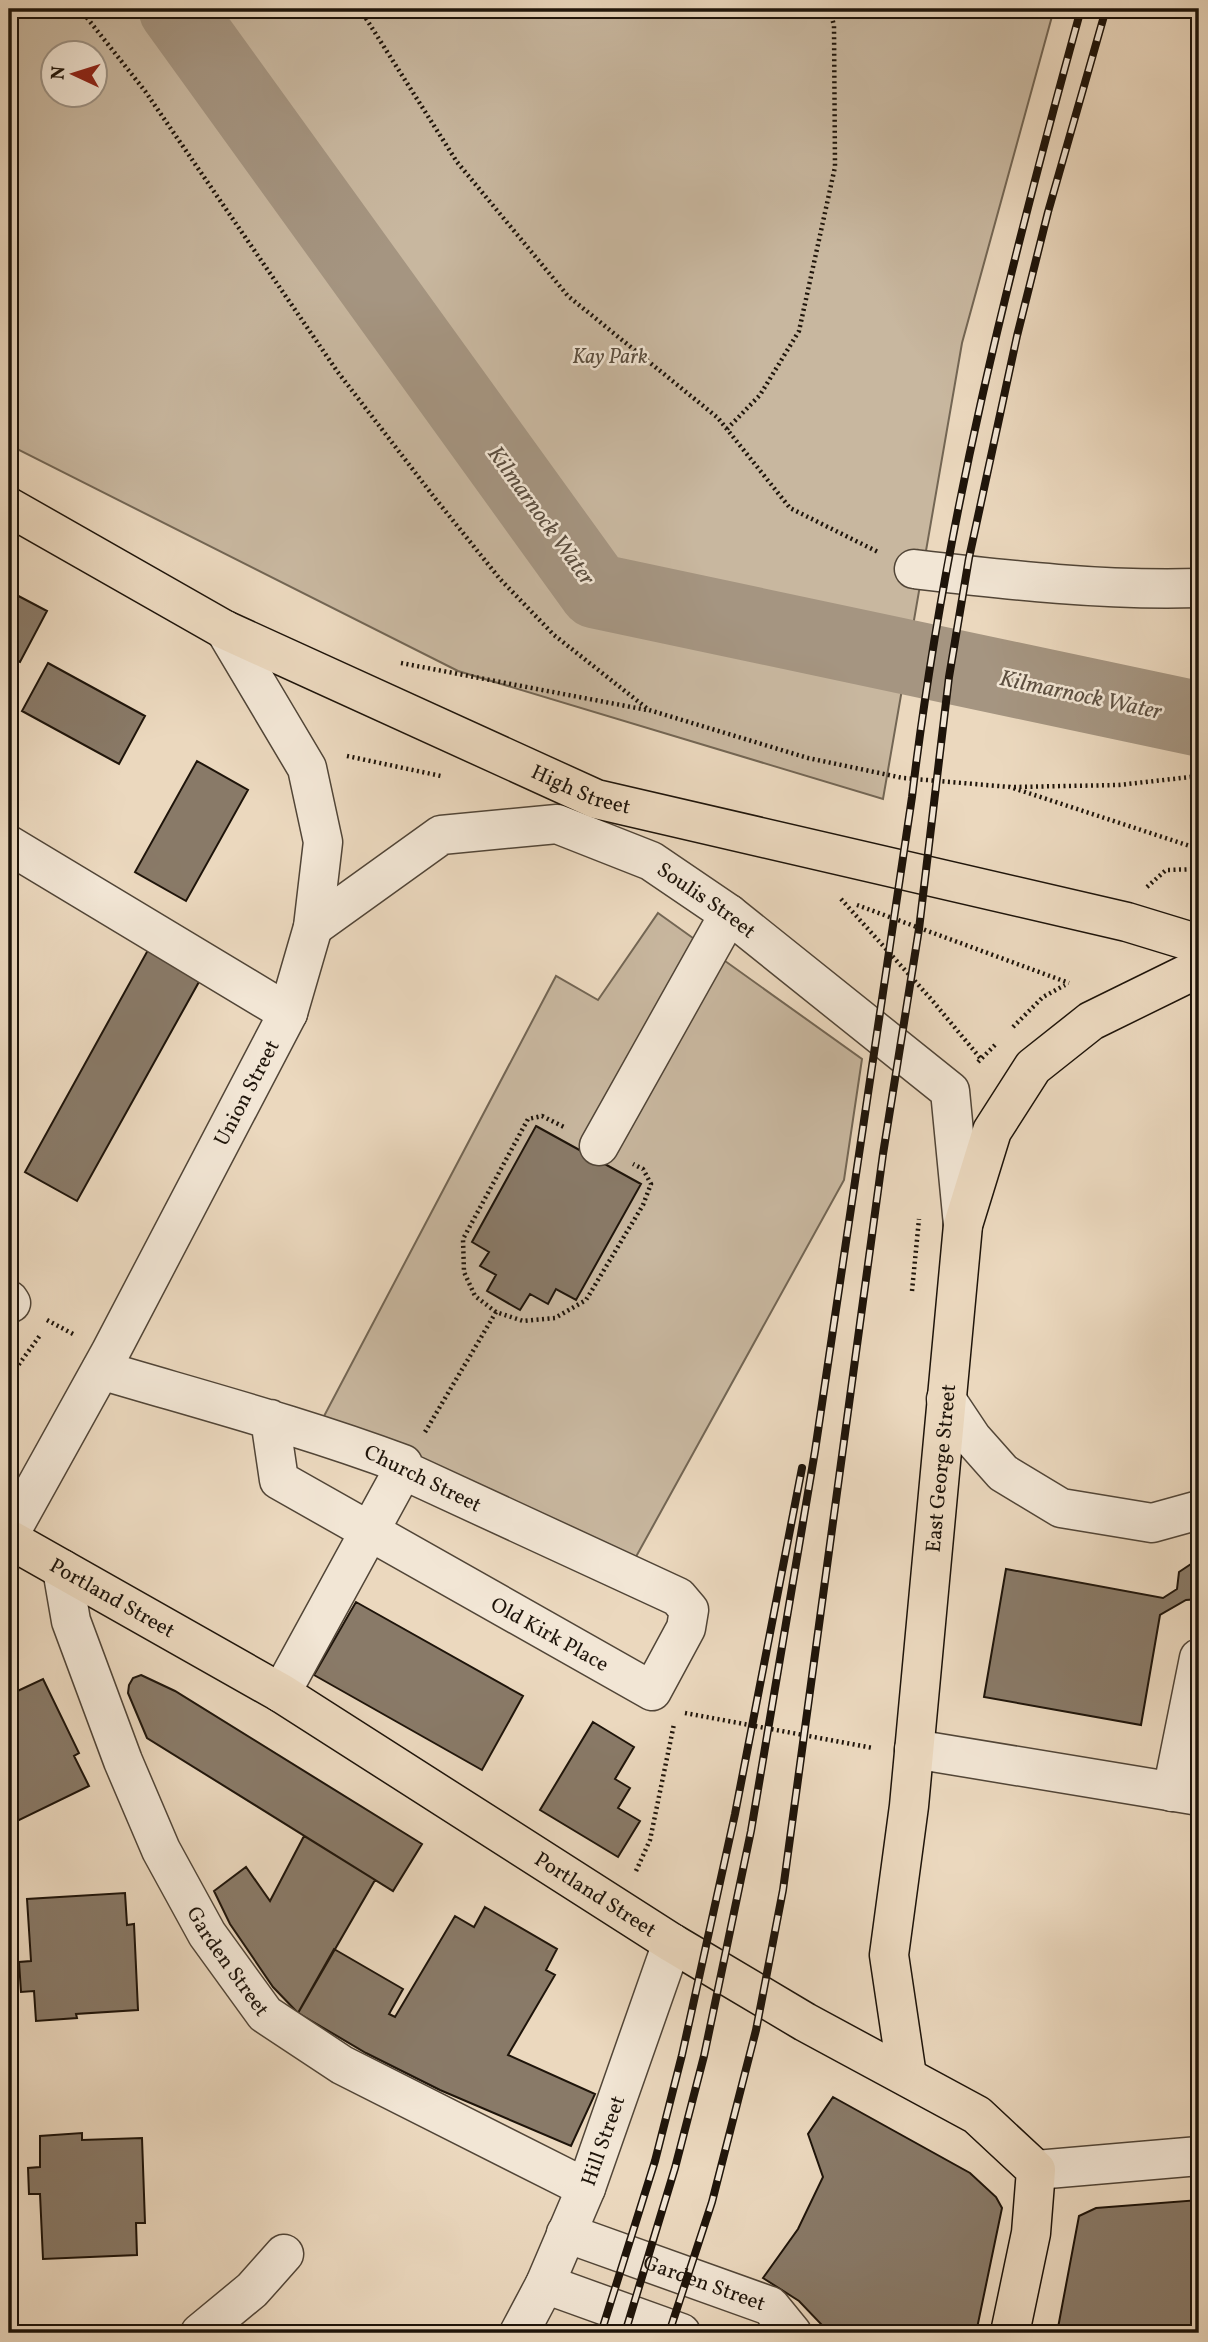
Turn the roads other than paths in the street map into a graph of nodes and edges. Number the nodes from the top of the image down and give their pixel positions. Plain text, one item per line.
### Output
1 (9, 507) edge
2 (914, 569) road end
3 (1199, 588) edge
4 (225, 629) junction
5 (9, 845) edge
6 (729, 915) junction
7 (313, 927) junction
8 (1199, 944) edge
9 (1199, 968) edge
10 (288, 1013) junction
11 (598, 1146) road end
12 (963, 1225) junction
13 (106, 1361) junction
14 (946, 1399) junction
15 (270, 1419) junction
16 (403, 1470) junction
17 (1199, 1510) edge
18 (369, 1532) junction
19 (9, 1537) edge
20 (62, 1569) junction
21 (689, 1610) joint
22 (1199, 1657) edge
23 (281, 1693) junction
24 (914, 1749) junction
25 (1185, 1794) edge
26 (672, 1943) junction
27 (907, 2076) junction
28 (1199, 2156) edge
29 (1036, 2170) junction
30 (586, 2188) junction
31 (566, 2233) junction
32 (284, 2253) dead end
33 (545, 2284) junction
34 (200, 2333) edge
35 (519, 2333) edge
36 (681, 2333) edge
37 (792, 2333) edge
38 (1010, 2333) edge

1 - 4 main road, High Street
2 - 3 street
4 - 7 street, Union Street
4 - 8 main road, High Street
5 - 10 street
6 - 7 street, Soulis Street
6 - 11 street
6 - 12 street, Soulis Street
7 - 10 street, Union Street
9 - 12 main road, East George Street
10 - 13 street, Union Street
12 - 14 main road, East George Street
13 - 15 street, Church Street
13 - 19 street, Union Street
14 - 17 street
14 - 24 main road, East George Street
15 - 16 street, Church Street
15 - 18 street, Old Kirk Place
16 - 18 street
16 - 21 street, Church Street
18 - 21 street, Old Kirk Place
18 - 23 street
19 - 20 main road, Portland Street
20 - 23 main road, Portland Street
20 - 30 street, Garden Street
22 - 25 street
23 - 26 main road, Portland Street
24 - 25 street
24 - 27 main road, East George Street
26 - 27 main road, Portland Street
26 - 30 street, Hill Street
27 - 29 main road, Portland Street
28 - 29 street
29 - 38 main road
30 - 31 street, Hill Street
31 - 33 street, Hill Street
31 - 37 street, Garden Street
32 - 34 street
33 - 35 street, Hill Street
33 - 36 street

